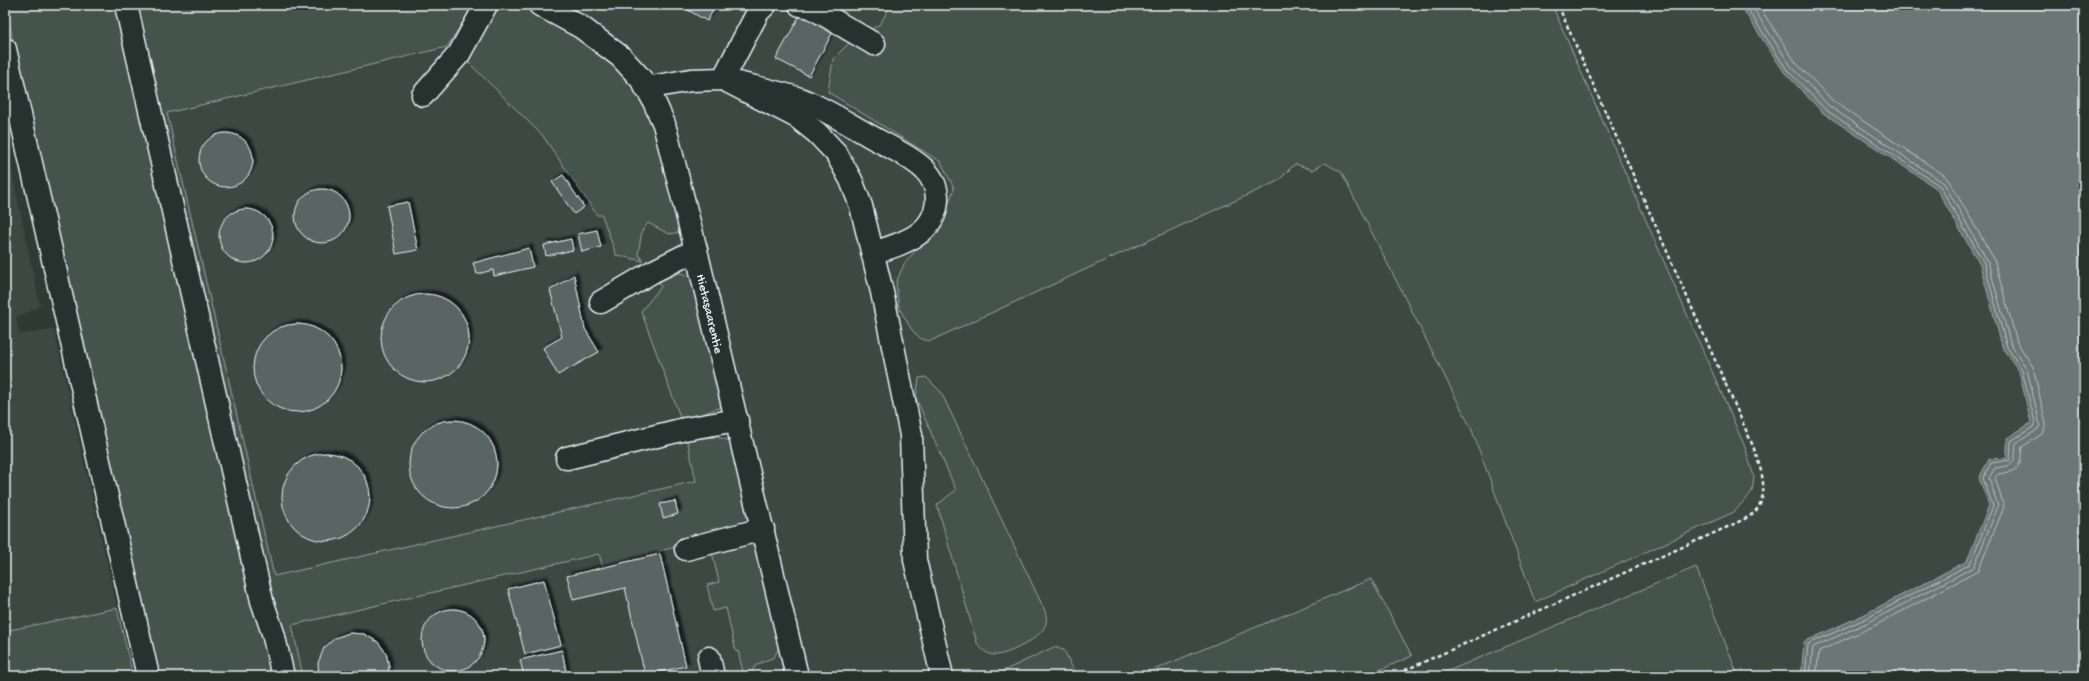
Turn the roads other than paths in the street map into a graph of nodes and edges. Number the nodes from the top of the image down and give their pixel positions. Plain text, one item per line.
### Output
1 (126, 5) edge
2 (486, 5) edge
3 (540, 5) edge
4 (765, 5) edge
5 (800, 5) edge
6 (874, 44) dead end
7 (5, 49) edge
8 (723, 80) junction
9 (646, 88) junction
10 (423, 95) dead end
11 (696, 250) junction
12 (873, 253) junction
13 (601, 302) dead end
14 (737, 420) junction
15 (567, 458) dead end
16 (763, 529) junction
17 (686, 548) dead end
18 (148, 676) edge
19 (283, 676) edge
20 (797, 676) edge
21 (942, 676) edge

1 - 19 street
2 - 10 street
3 - 9 street, Hietasaarentie
4 - 8 street
5 - 6 street
7 - 18 street
8 - 9 street
8 - 12 street
8 - 12 street
9 - 11 street, Hietasaarentie
11 - 13 street
11 - 14 street, Hietasaarentie
12 - 21 street
14 - 15 street
14 - 16 street, Hietasaarentie
16 - 17 street
16 - 20 street, Hietasaarentie

